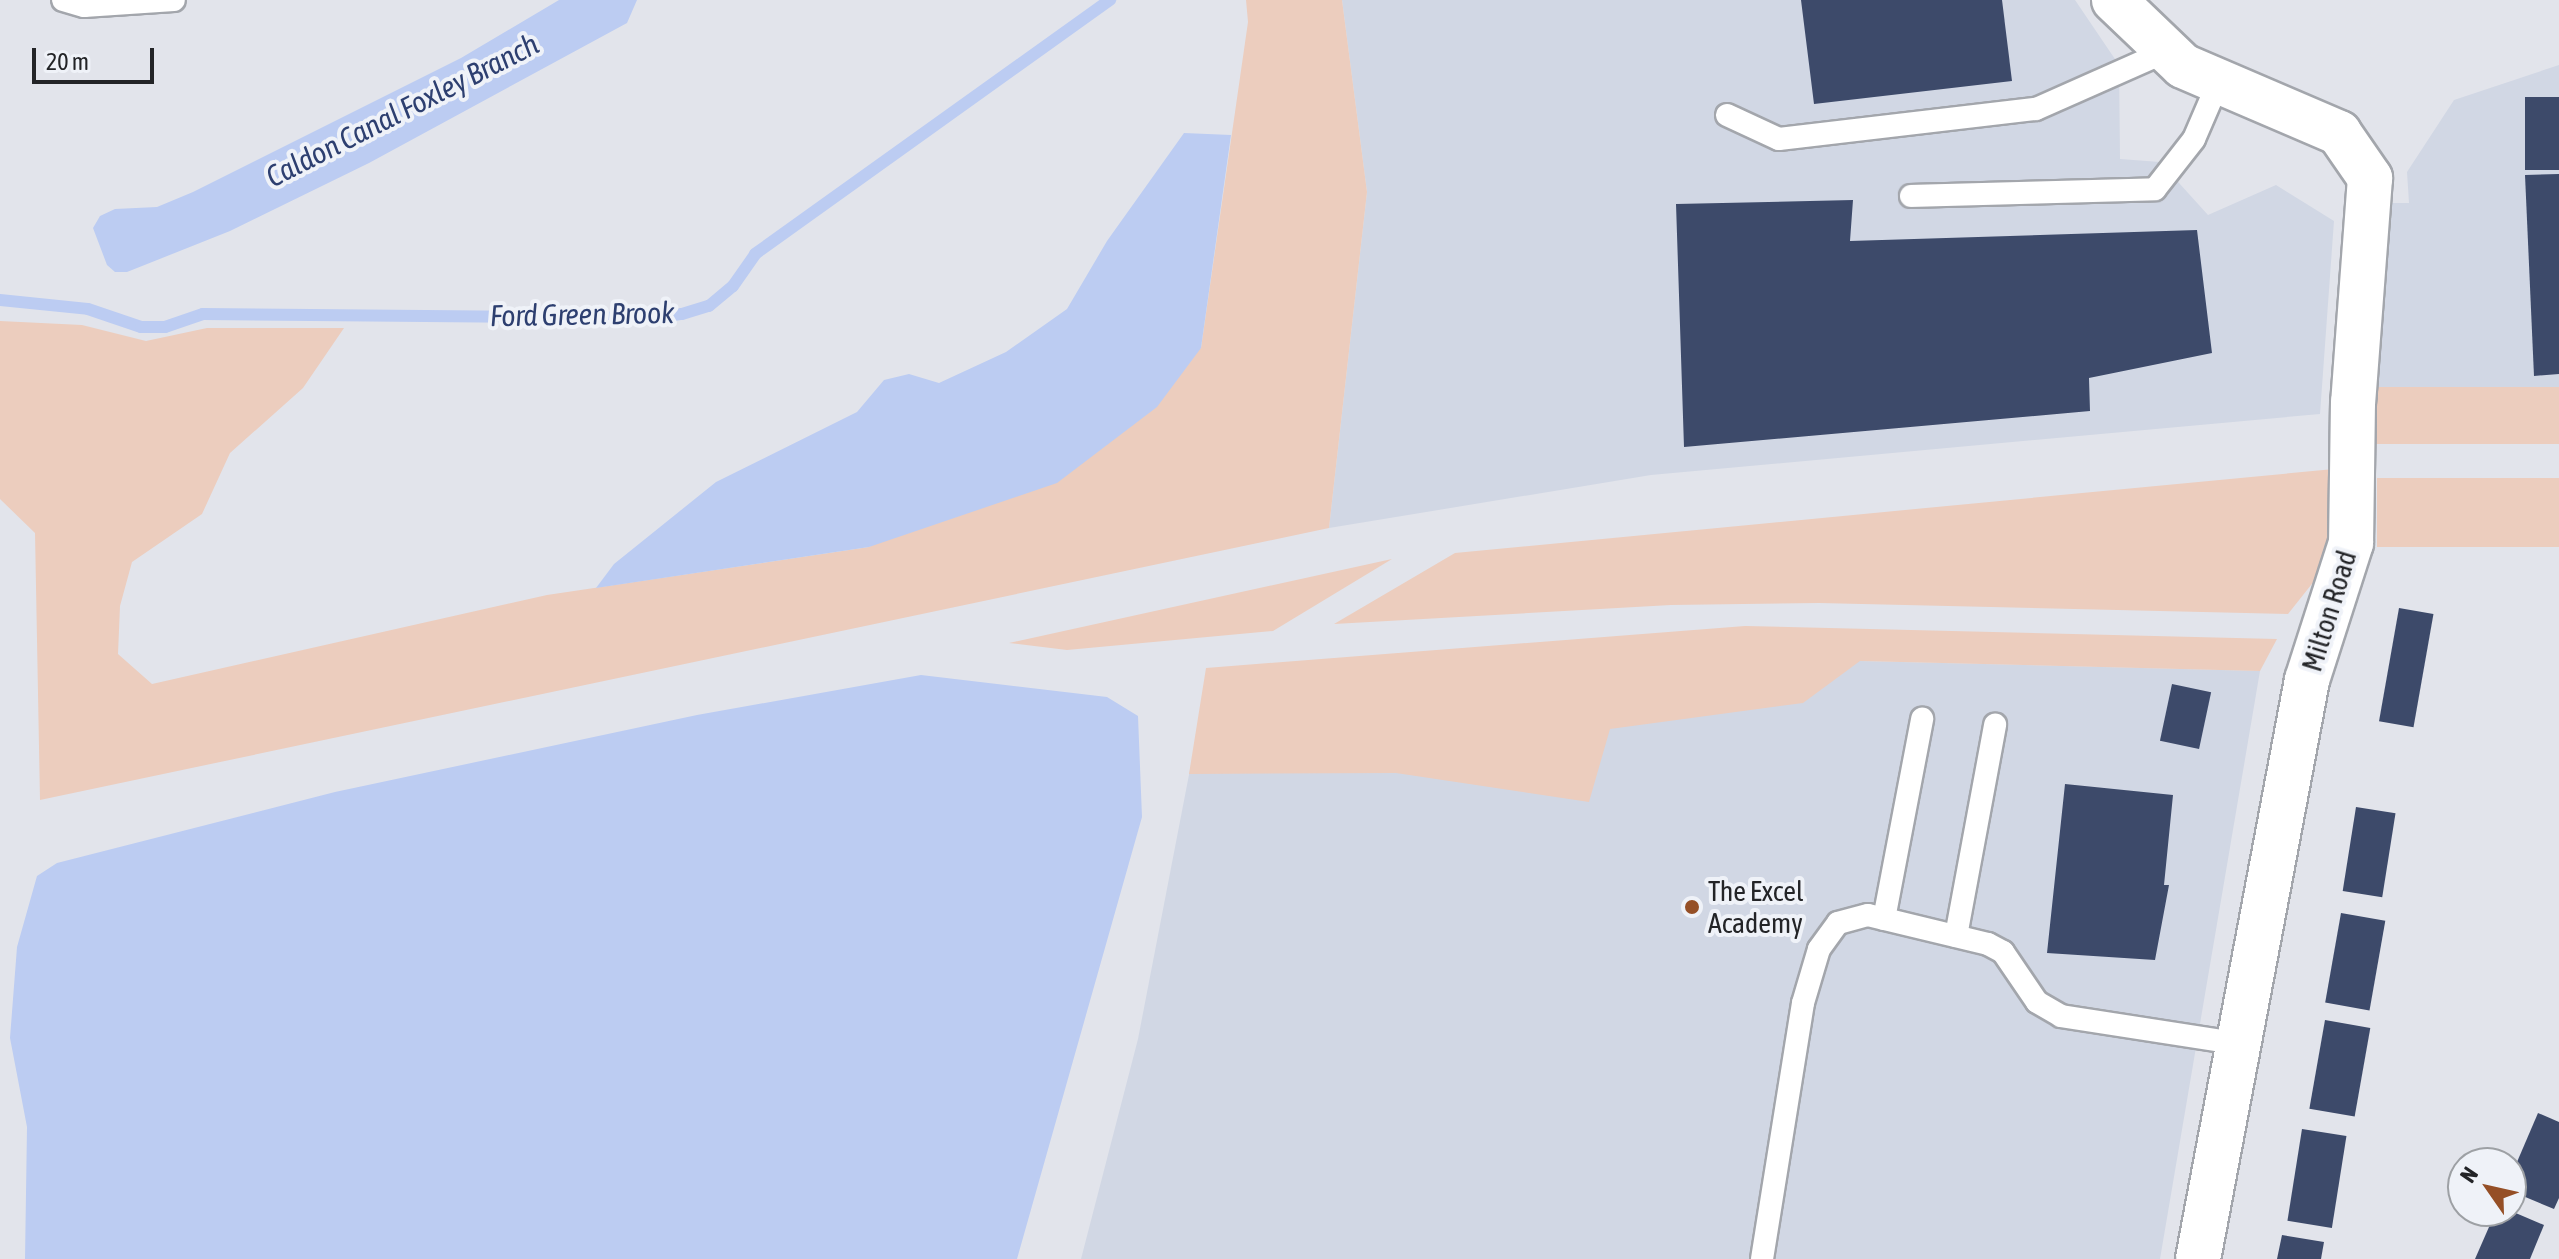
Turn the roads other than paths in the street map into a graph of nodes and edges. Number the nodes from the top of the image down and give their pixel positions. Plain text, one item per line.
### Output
1 (63, 0) edge
2 (174, 0) edge
3 (2114, 0) edge
4 (2167, 51) junction
5 (2219, 81) junction
6 (1727, 115) dead end
7 (1911, 196) dead end
8 (1922, 719) dead end
9 (1995, 725) dead end
10 (1884, 919) junction
11 (1956, 936) junction
12 (2241, 1044) junction
13 (1762, 1259) edge
14 (2198, 1259) edge

1 - 2 lane
3 - 4 street, Milton Road
4 - 5 street, Milton Road
4 - 6 lane
5 - 7 lane
5 - 12 street, Milton Road
8 - 10 lane
9 - 11 lane
10 - 11 lane
10 - 13 lane
11 - 12 lane
12 - 14 street, Milton Road

